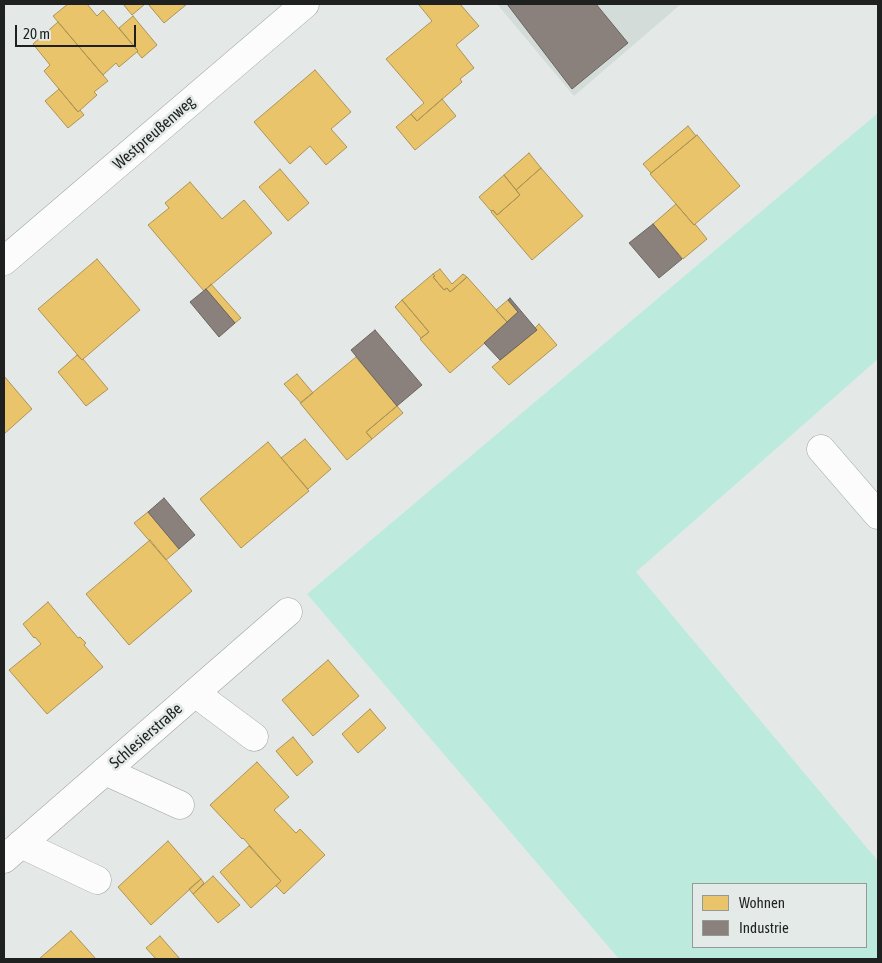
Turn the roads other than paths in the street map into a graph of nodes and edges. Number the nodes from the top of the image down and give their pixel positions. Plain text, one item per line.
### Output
1 (305, 4) edge
2 (4, 262) edge
3 (821, 449) dead end
4 (878, 515) edge
5 (288, 612) dead end
6 (196, 693) junction
7 (254, 737) dead end
8 (105, 771) junction
9 (180, 805) dead end
10 (12, 852) edge
11 (97, 880) dead end

1 - 2 street, Westpreußenweg
3 - 4 street
5 - 6 street, Schlesierstraße
6 - 7 street
6 - 8 street, Schlesierstraße
8 - 9 street
8 - 10 street, Schlesierstraße
10 - 11 street

